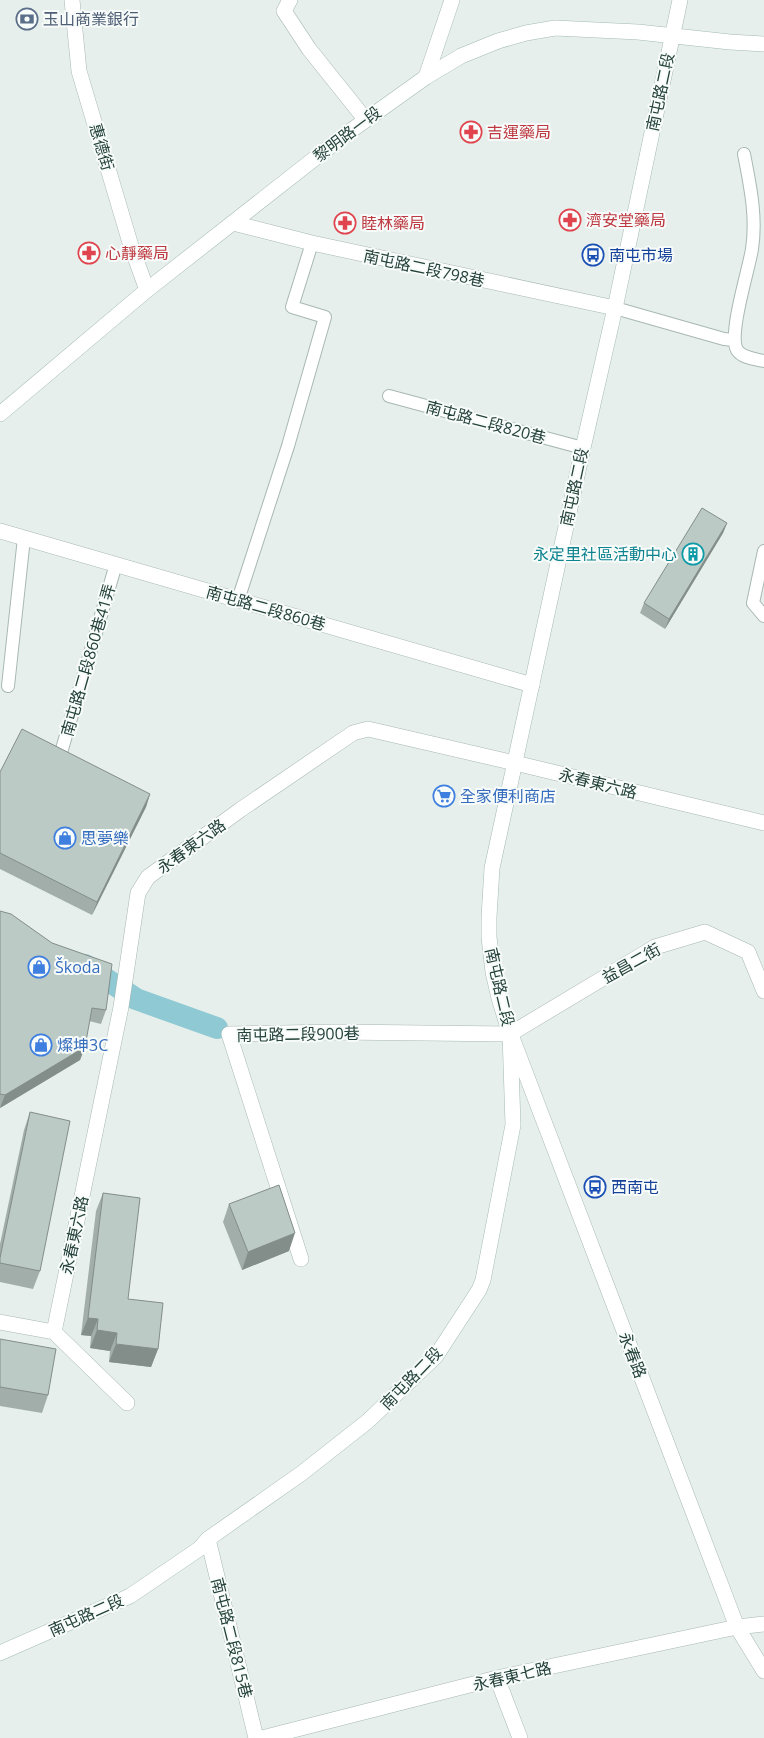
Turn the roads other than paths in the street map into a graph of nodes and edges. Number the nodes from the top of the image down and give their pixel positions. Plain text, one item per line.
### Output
1 (72, 0) edge
2 (290, 0) edge
3 (452, 0) edge
4 (680, 0) edge
5 (672, 34) junction
6 (764, 44) edge
7 (426, 77) junction
8 (365, 120) junction
9 (744, 154) dead end
10 (233, 223) junction
11 (312, 243) junction
12 (147, 290) junction
13 (615, 308) junction
14 (734, 340) junction
15 (764, 361) edge
16 (389, 396) dead end
17 (0, 414) edge
18 (583, 448) junction
19 (0, 531) edge
20 (24, 538) junction
21 (764, 551) edge
22 (116, 564) junction
23 (238, 600) junction
24 (764, 616) edge
25 (532, 685) junction
26 (8, 686) dead end
27 (60, 756) edge
28 (515, 762) junction
29 (764, 824) edge
30 (764, 990) edge
31 (510, 1034) junction
32 (301, 1259) dead end
33 (0, 1322) edge
34 (54, 1332) junction
35 (127, 1403) dead end
36 (208, 1539) junction
37 (764, 1624) edge
38 (737, 1627) junction
39 (0, 1653) edge
40 (764, 1671) edge
41 (497, 1678) junction
42 (256, 1738) edge
43 (262, 1738) edge
44 (520, 1738) edge

1 - 12 street, 惠德街
2 - 8 street
3 - 7 street
4 - 5 street, 南屯路二段
5 - 6 street, 黎明路一段
5 - 7 street, 黎明路一段
5 - 13 street, 南屯路二段
7 - 8 street, 黎明路一段
8 - 10 street, 黎明路一段
9 - 14 lane
10 - 11 street, 南屯路二段798巷
10 - 12 street, 黎明路一段
11 - 13 street, 南屯路二段798巷
11 - 23 lane
12 - 17 street, 黎明路一段
13 - 14 lane
13 - 18 street, 南屯路二段
14 - 15 lane
16 - 18 lane, 南屯路二段820巷
18 - 25 street, 南屯路二段
19 - 20 street, 南屯路二段860巷
20 - 22 street, 南屯路二段860巷
20 - 26 lane
21 - 24 lane
22 - 23 street, 南屯路二段860巷
22 - 27 lane, 南屯路二段860巷41弄
23 - 25 street, 南屯路二段860巷
25 - 28 street, 南屯路二段
28 - 29 street, 永春東六路
28 - 31 street, 南屯路二段
28 - 34 street, 永春東六路
30 - 31 street, 益昌二街
31 - 32 street, 南屯路二段900巷
31 - 36 street, 南屯路二段
31 - 38 street, 永春路
33 - 34 street
34 - 35 street
36 - 39 street, 南屯路二段
36 - 42 street, 南屯路二段815巷
37 - 38 street, 永春東七路
38 - 40 street, 永春路
38 - 41 street, 永春東七路
41 - 43 street, 永春東七路
41 - 44 street

